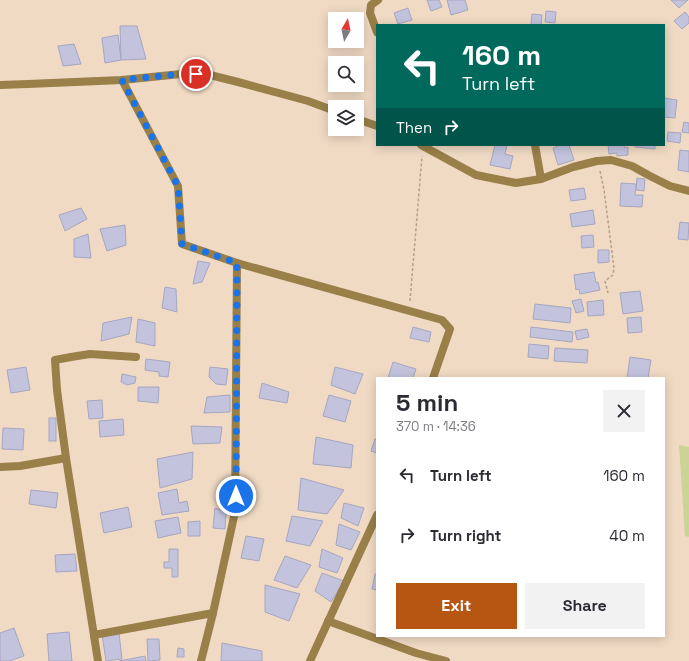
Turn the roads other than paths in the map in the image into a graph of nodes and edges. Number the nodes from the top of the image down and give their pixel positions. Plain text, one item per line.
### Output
1 (378, 0) edge
2 (376, 29) edge
3 (122, 80) junction
4 (0, 84) edge
5 (328, 108) edge
6 (364, 121) edge
7 (376, 126) edge
8 (424, 146) edge
9 (535, 146) edge
10 (541, 179) junction
11 (689, 191) edge
12 (237, 263) junction
13 (136, 356) dead end
14 (433, 377) edge
15 (66, 458) junction
16 (0, 467) edge
17 (376, 518) edge
18 (213, 614) junction
19 (328, 621) junction
20 (94, 635) junction
21 (98, 661) edge
22 (201, 661) edge
23 (310, 661) edge
24 (446, 661) edge

1 - 2 street
3 - 4 street
3 - 5 street
3 - 12 street
6 - 7 street
8 - 10 street
9 - 10 street
10 - 11 street
12 - 14 street
12 - 18 street
13 - 15 street
15 - 16 street
15 - 20 street
17 - 19 street
18 - 20 street
18 - 22 street
19 - 23 street
19 - 24 street
20 - 21 street

